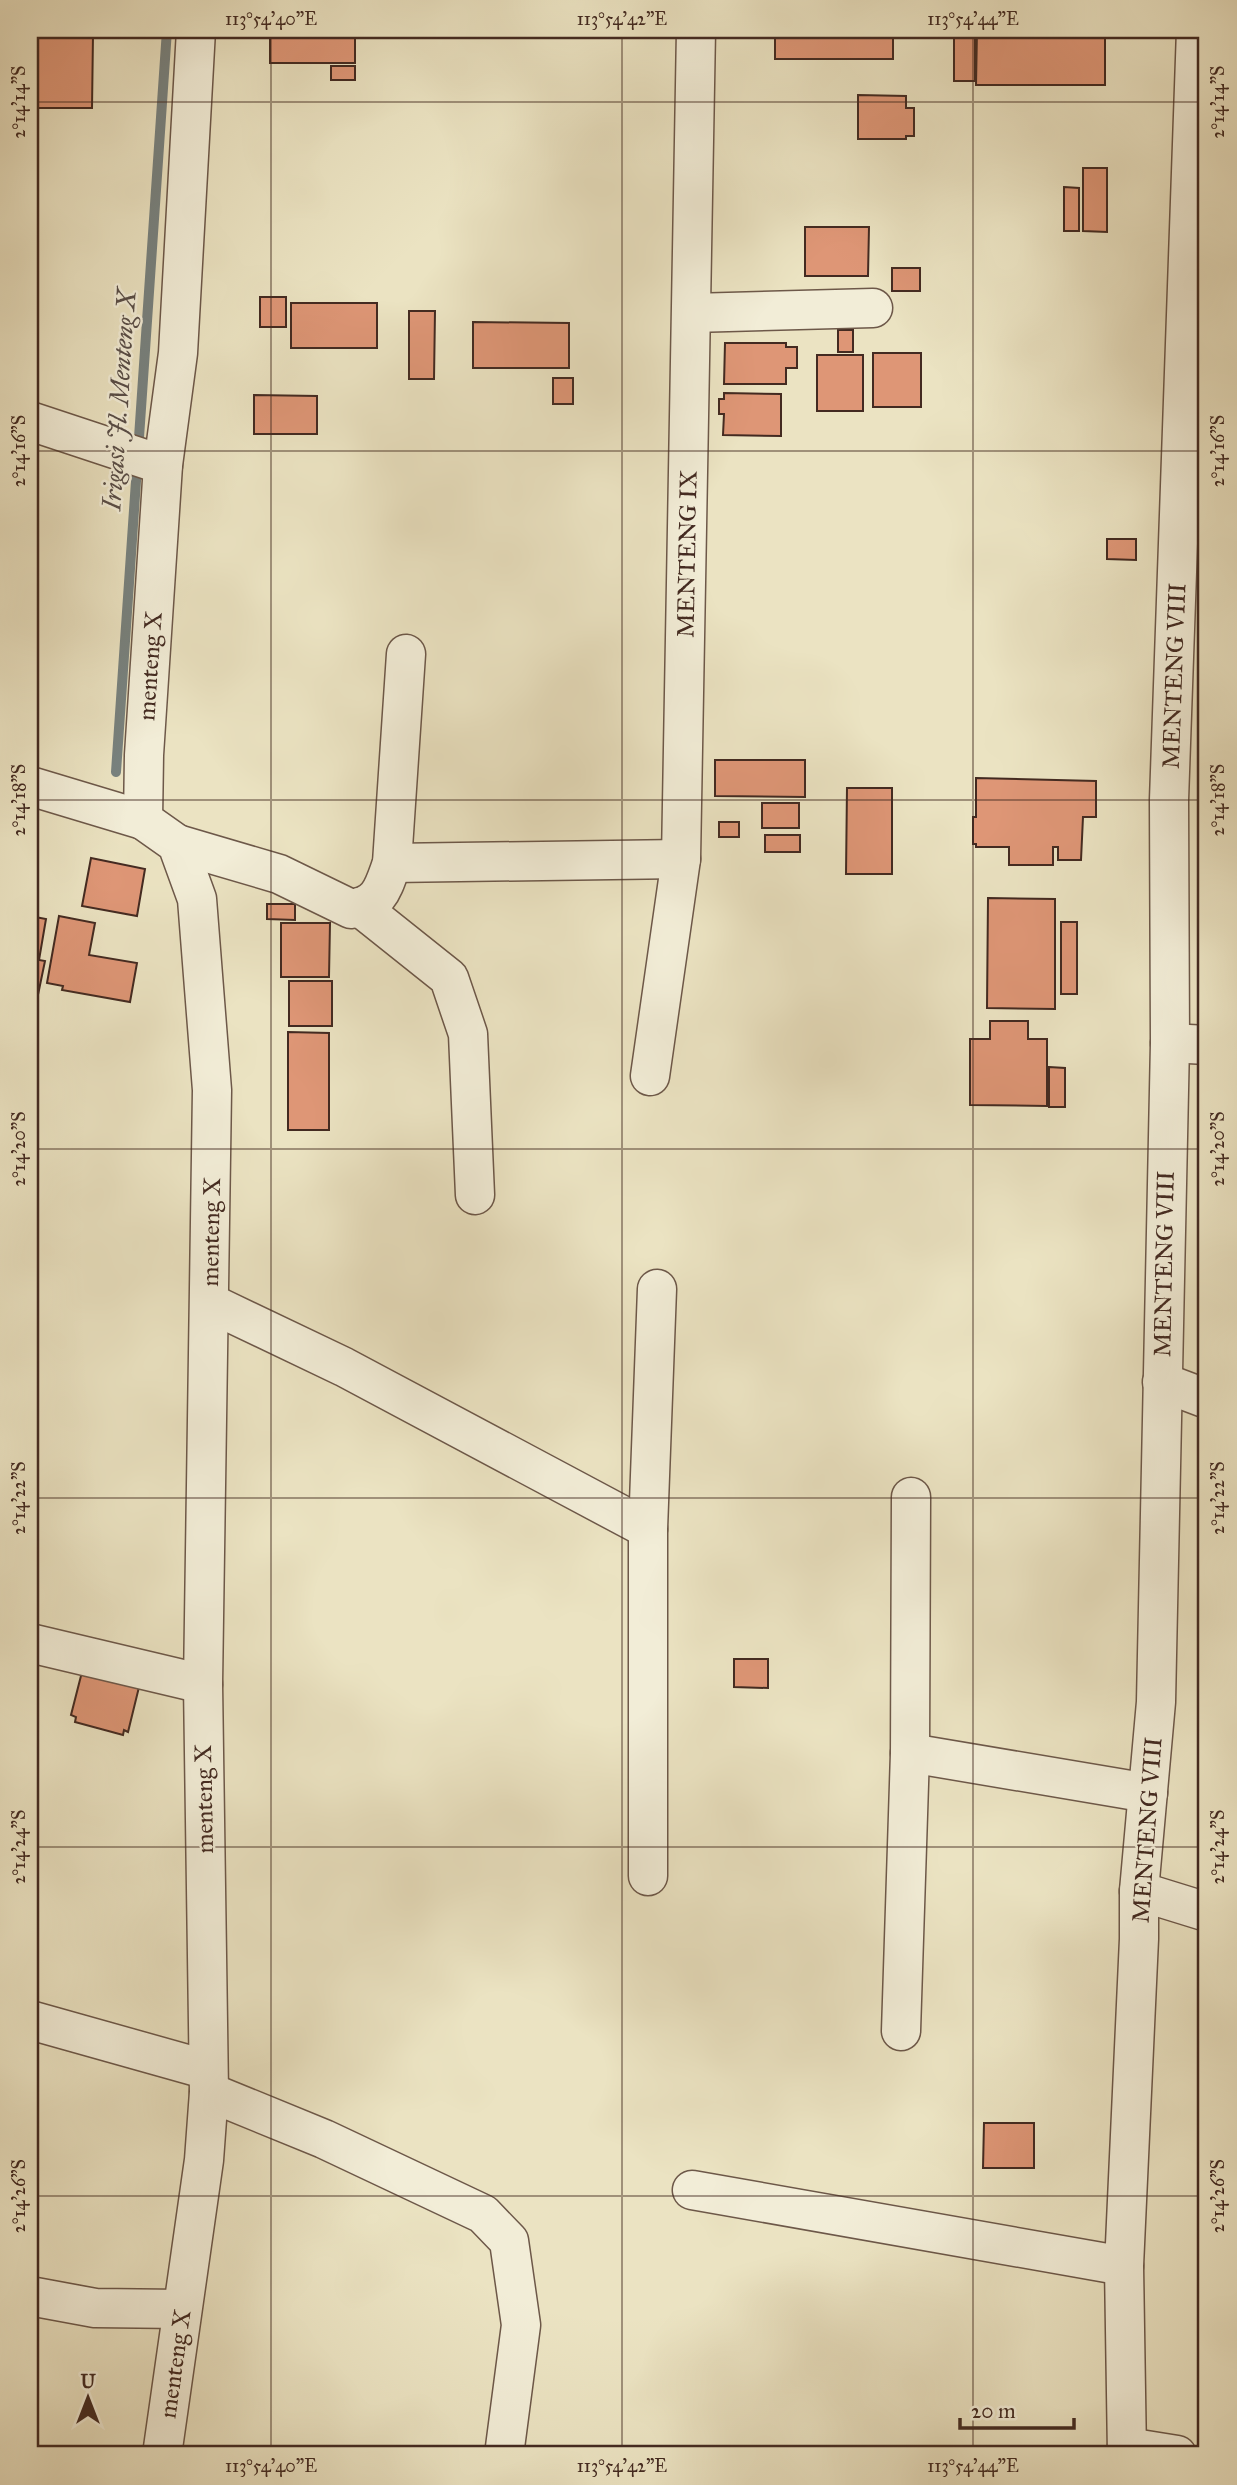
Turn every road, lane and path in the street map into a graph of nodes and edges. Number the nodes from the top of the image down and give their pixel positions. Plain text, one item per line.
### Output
1 (196, 30) edge
2 (696, 30) edge
3 (1196, 30) edge
4 (873, 307) dead end
5 (692, 313) junction
6 (30, 421) edge
7 (163, 465) junction
8 (406, 654) dead end
9 (30, 786) edge
10 (143, 820) junction
11 (177, 844) junction
12 (681, 859) junction
13 (392, 863) junction
14 (360, 908) junction
15 (1170, 1042) junction
16 (1207, 1045) edge
17 (650, 1076) dead end
18 (475, 1195) dead end
19 (657, 1289) dead end
20 (211, 1303) junction
21 (1161, 1382) junction
22 (1207, 1399) edge
23 (911, 1497) dead end
24 (648, 1529) junction
25 (30, 1643) edge
26 (203, 1684) junction
27 (910, 1753) junction
28 (1148, 1793) junction
29 (648, 1875) dead end
30 (1139, 1891) junction
31 (1207, 1912) edge
32 (30, 2020) edge
33 (901, 2031) dead end
34 (209, 2081) junction
35 (692, 2190) dead end
36 (1124, 2266) junction
37 (30, 2295) edge
38 (182, 2309) junction
39 (1127, 2451) edge
40 (162, 2455) edge
41 (503, 2455) edge
42 (1177, 2455) edge

1 - 7 street, menteng X
2 - 5 street, MENTENG IX
3 - 15 street, MENTENG VIII
4 - 5 street
5 - 12 street, MENTENG IX
6 - 7 street
7 - 10 street, menteng X
8 - 13 street
9 - 10 street
10 - 11 street
11 - 14 street
11 - 20 street, menteng X
12 - 13 street
12 - 17 street, MENTENG IX
13 - 14 street
14 - 18 street
15 - 16 street
15 - 21 street, MENTENG VIII
19 - 24 street
20 - 24 street
20 - 26 street, menteng X
21 - 22 street
21 - 28 street, MENTENG VIII
23 - 27 street
24 - 29 street
25 - 26 street
26 - 34 street, menteng X
27 - 28 street
27 - 33 street
28 - 30 street, MENTENG VIII
30 - 31 street
30 - 36 street, MENTENG VIII
32 - 34 street
34 - 38 street, menteng X
34 - 41 street
35 - 36 street
36 - 39 street, MENTENG VIII
37 - 38 street
38 - 40 street, menteng X
39 - 42 street

